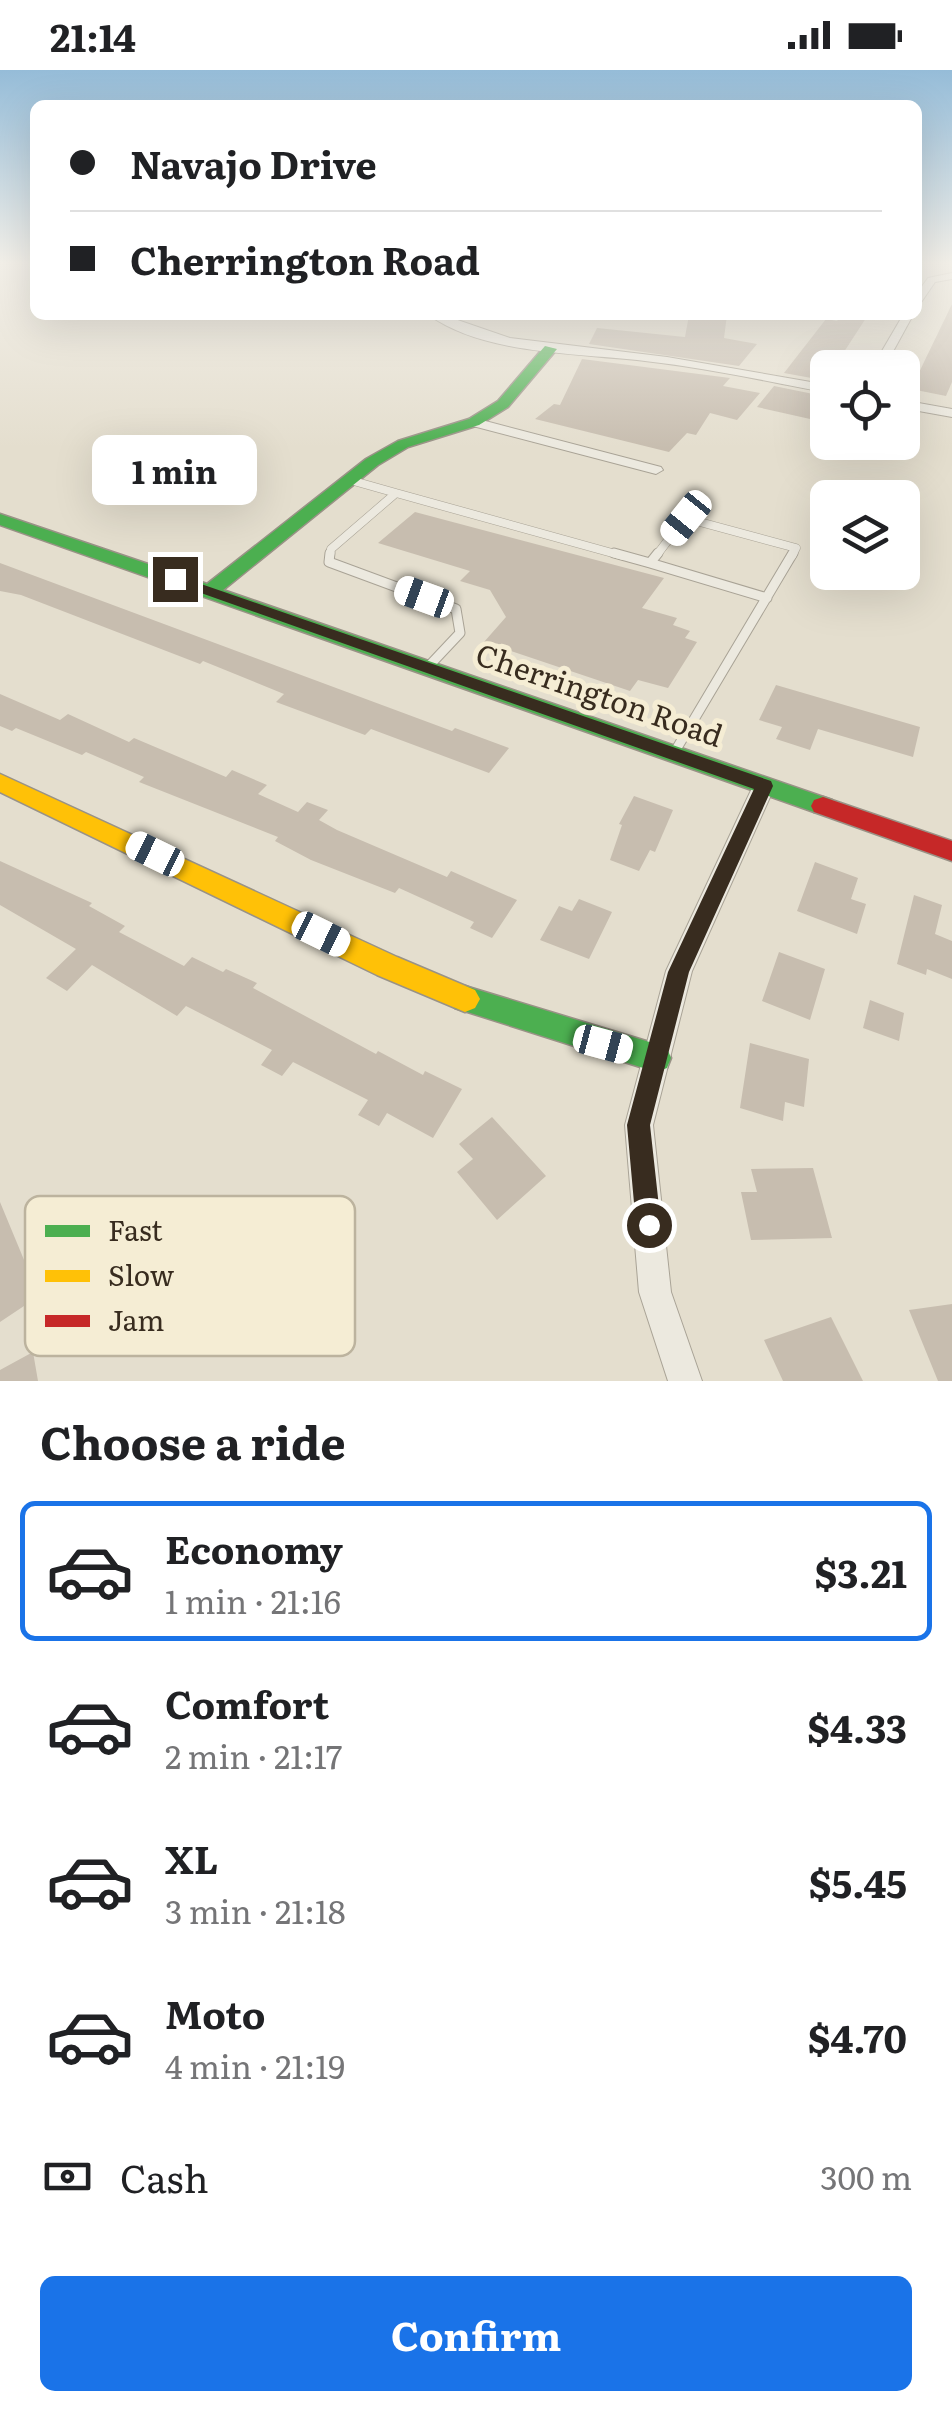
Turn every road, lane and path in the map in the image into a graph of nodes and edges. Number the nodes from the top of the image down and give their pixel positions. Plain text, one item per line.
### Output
1 (460, 325) edge
2 (902, 325) edge
3 (550, 350) junction
4 (888, 350) edge
5 (810, 386) edge
6 (920, 408) edge
7 (952, 414) edge
8 (474, 422) junction
9 (656, 470) dead end
10 (350, 480) junction
11 (396, 493) junction
12 (0, 519) edge
13 (650, 563) junction
14 (210, 591) junction
15 (767, 598) junction
16 (427, 667) junction
17 (674, 754) junction
18 (0, 782) edge
19 (764, 786) junction
20 (952, 851) edge
21 (656, 1058) junction
22 (685, 1381) edge

1 - 3 street
2 - 4 street
3 - 5 street
3 - 8 street
6 - 7 street
8 - 9 street
8 - 10 street
10 - 11 lane
10 - 14 street
11 - 13 lane
11 - 16 lane
12 - 14 street, Cherrington Road
13 - 15 lane
13 - 15 lane
14 - 16 street, Cherrington Road
15 - 17 lane
16 - 17 street, Cherrington Road
17 - 19 street, Cherrington Road
18 - 21 street
19 - 20 street, Cherrington Road
19 - 21 street
21 - 22 street

